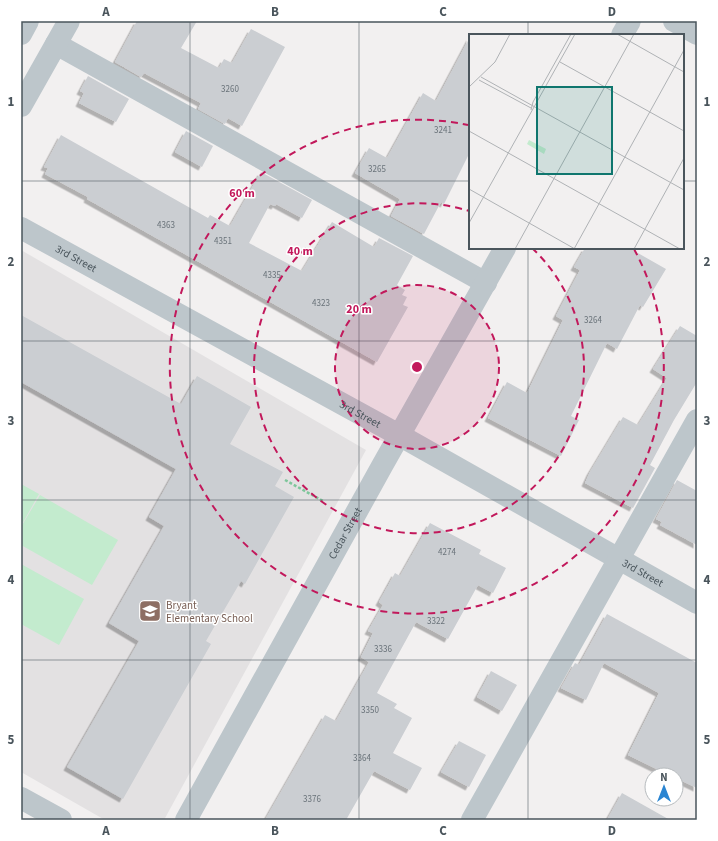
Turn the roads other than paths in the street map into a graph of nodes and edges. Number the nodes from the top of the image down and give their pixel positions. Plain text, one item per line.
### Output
1 (28, 21) edge
2 (69, 21) edge
3 (630, 21) edge
4 (674, 21) edge
5 (21, 34) edge
6 (623, 34) edge
7 (697, 34) edge
8 (56, 44) junction
9 (21, 106) edge
10 (21, 228) edge
11 (504, 249) edge
12 (486, 283) junction
13 (697, 420) edge
14 (399, 435) junction
15 (618, 558) junction
16 (697, 603) edge
17 (21, 798) edge
18 (61, 820) edge
19 (186, 820) edge
20 (472, 820) edge

1 - 5 street
2 - 8 street
3 - 6 street
4 - 7 street
8 - 9 street
8 - 12 street
10 - 14 street, 3rd Street
11 - 12 street, Cedar Street
12 - 14 street, Cedar Street
13 - 15 street
14 - 15 street, 3rd Street
14 - 19 street, Cedar Street
15 - 16 street, 3rd Street
15 - 20 street
17 - 18 street

